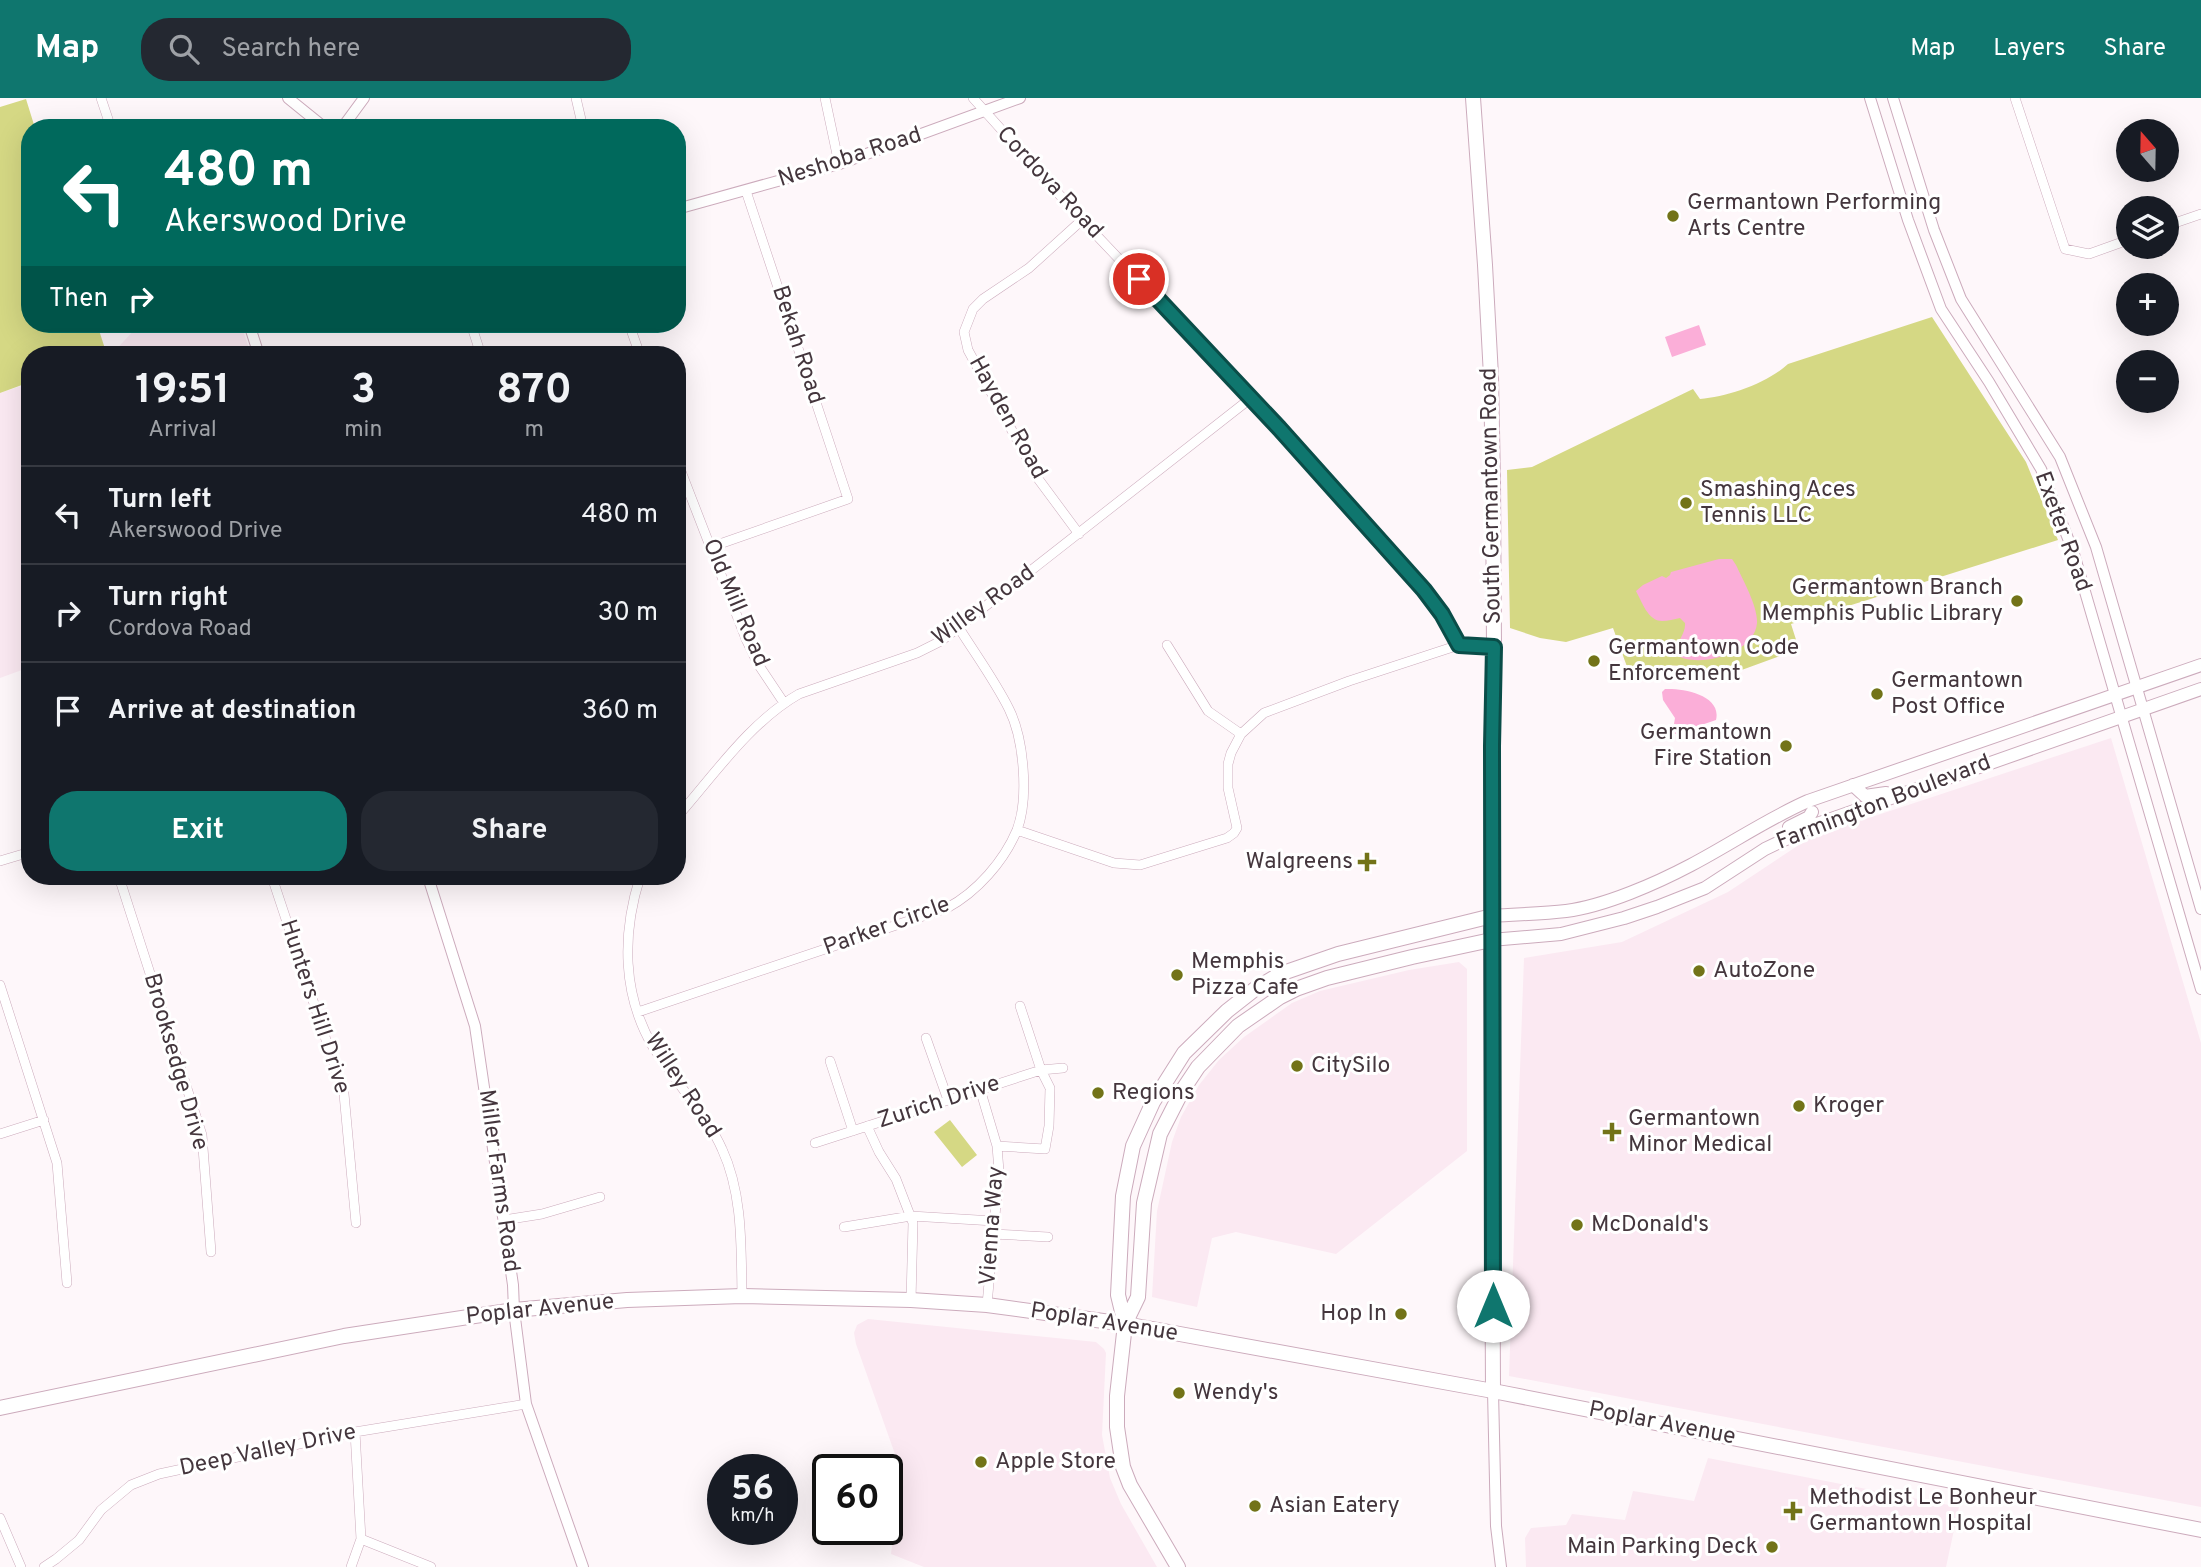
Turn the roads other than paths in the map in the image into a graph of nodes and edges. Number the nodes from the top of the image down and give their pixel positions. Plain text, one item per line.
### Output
1 (101, 98) edge
2 (288, 98) edge
3 (364, 98) edge
4 (576, 98) edge
5 (825, 98) edge
6 (973, 98) edge
7 (1020, 98) edge
8 (1473, 98) edge
9 (1870, 98) edge
10 (1893, 98) edge
11 (2015, 98) edge
12 (984, 111) junction
13 (108, 119) edge
14 (314, 119) edge
15 (349, 119) edge
16 (581, 119) edge
17 (839, 164) junction
18 (746, 191) junction
19 (686, 207) edge
20 (2201, 214) edge
21 (1082, 219) junction
22 (2179, 222) edge
23 (2116, 244) edge
24 (1251, 398) junction
25 (686, 484) edge
26 (1079, 534) junction
27 (711, 547) junction
28 (959, 628) junction
29 (1167, 645) dead end
30 (1459, 645) junction
31 (1494, 647) junction
32 (2201, 665) edge
33 (2135, 687) junction
34 (2201, 689) edge
35 (2114, 695) junction
36 (784, 703) junction
37 (2143, 710) junction
38 (2121, 718) junction
39 (1241, 734) junction
40 (1943, 753) junction
41 (1951, 776) junction
42 (1853, 785) junction
43 (1918, 788) junction
44 (686, 807) edge
45 (1813, 812) junction
46 (1017, 830) junction
47 (21, 855) edge
48 (0, 861) edge
49 (121, 885) edge
50 (275, 885) edge
51 (431, 885) edge
52 (638, 885) edge
53 (2201, 909) edge
54 (1492, 916) junction
55 (1491, 940) junction
56 (0, 985) edge
57 (2201, 989) edge
58 (1020, 1006) dead end
59 (638, 1012) junction
60 (926, 1038) dead end
61 (830, 1061) dead end
62 (1063, 1068) dead end
63 (1041, 1070) junction
64 (980, 1090) junction
65 (948, 1100) junction
66 (44, 1120) junction
67 (867, 1126) junction
68 (853, 1130) junction
69 (0, 1134) edge
70 (815, 1143) dead end
71 (997, 1146) junction
72 (600, 1197) dead end
73 (911, 1216) junction
74 (504, 1220) junction
75 (994, 1221) junction
76 (356, 1223) dead end
77 (844, 1227) dead end
78 (993, 1234) junction
79 (1048, 1237) dead end
80 (211, 1252) dead end
81 (67, 1283) dead end
82 (742, 1296) junction
83 (911, 1300) junction
84 (987, 1305) junction
85 (514, 1310) junction
86 (1125, 1324) junction
87 (1493, 1391) junction
88 (526, 1404) junction
89 (0, 1408) edge
90 (355, 1432) junction
91 (0, 1518) edge
92 (2201, 1530) edge
93 (361, 1539) junction
94 (21, 1567) edge
95 (44, 1567) edge
96 (351, 1567) edge
97 (431, 1567) edge
98 (583, 1567) edge
99 (1178, 1567) edge
100 (1501, 1567) edge

1 - 13 street
2 - 14 street
3 - 15 street
4 - 16 street
5 - 17 street
6 - 12 street, Cordova Road
7 - 12 street, Neshoba Road
8 - 31 main road, South Germantown Road
9 - 35 street, Exeter Road
10 - 33 street, Exeter Road
11 - 23 street
12 - 17 street, Neshoba Road
12 - 21 street, Cordova Road
17 - 18 street, Neshoba Road
18 - 19 street, Neshoba Road
18 - 27 street, Bekah Road
20 - 22 street
21 - 24 street, Cordova Road
21 - 26 street, Hayden Road
24 - 26 street, Willey Road
24 - 30 street, Cordova Road
25 - 27 street, Old Mill Road
26 - 28 street, Willey Road
27 - 36 street, Old Mill Road
28 - 36 street, Willey Road
28 - 46 street, Parker Circle
29 - 39 street
30 - 31 street
30 - 39 street
31 - 54 main road, South Germantown Road
32 - 33 main road, Farmington Boulevard
33 - 35 main road, Farmington Boulevard
33 - 37 street, Exeter Road
34 - 37 main road, Farmington Boulevard
35 - 38 street, Exeter Road
35 - 40 main road, Farmington Boulevard
36 - 44 street, Willey Road
37 - 38 main road, Farmington Boulevard
37 - 53 street, Exeter Road
38 - 41 main road, Farmington Boulevard
38 - 57 street, Exeter Road
39 - 46 street
40 - 41 main road
40 - 42 main road, Farmington Boulevard
41 - 43 main road, Farmington Boulevard
42 - 43 main road
42 - 45 main road, Farmington Boulevard
43 - 45 main road, Farmington Boulevard
45 - 54 main road, Farmington Boulevard
45 - 55 main road, Farmington Boulevard
46 - 59 street, Parker Circle
47 - 48 street
49 - 80 street, Brooksedge Drive
50 - 76 street, Hunters Hill Drive
51 - 74 street, Miller Farms Road
52 - 59 street, Willey Road
54 - 55 main road, South Germantown Road
54 - 86 main road
55 - 86 main road
55 - 87 main road, South Germantown Road
56 - 66 street
58 - 63 street, Vienna Way
59 - 82 street, Willey Road
60 - 65 street
61 - 68 street
62 - 63 street, Zurich Drive
63 - 64 street, Zurich Drive
63 - 71 street, Vienna Way
64 - 65 street, Zurich Drive
64 - 71 street, Vienna Way
65 - 67 street, Zurich Drive
66 - 69 street
66 - 81 street
67 - 68 street, Zurich Drive
67 - 73 street
68 - 70 street, Zurich Drive
71 - 75 street, Vienna Way
72 - 74 street
73 - 75 street
73 - 77 street
73 - 83 street
74 - 85 street, Miller Farms Road
75 - 78 street, Vienna Way
78 - 79 street
78 - 84 street, Vienna Way
82 - 83 main road, Poplar Avenue
82 - 85 main road, Poplar Avenue
83 - 84 main road, Poplar Avenue
84 - 86 main road, Poplar Avenue
85 - 88 street, Miller Farms Road
85 - 89 main road, Poplar Avenue
86 - 87 main road, Poplar Avenue
86 - 99 main road
87 - 92 main road, Poplar Avenue
87 - 100 street, South Germantown Road
88 - 90 street, Deep Valley Drive
88 - 98 street, Miller Farms Road
90 - 93 street
90 - 95 street, Deep Valley Drive
91 - 94 street
93 - 96 street
93 - 97 street

